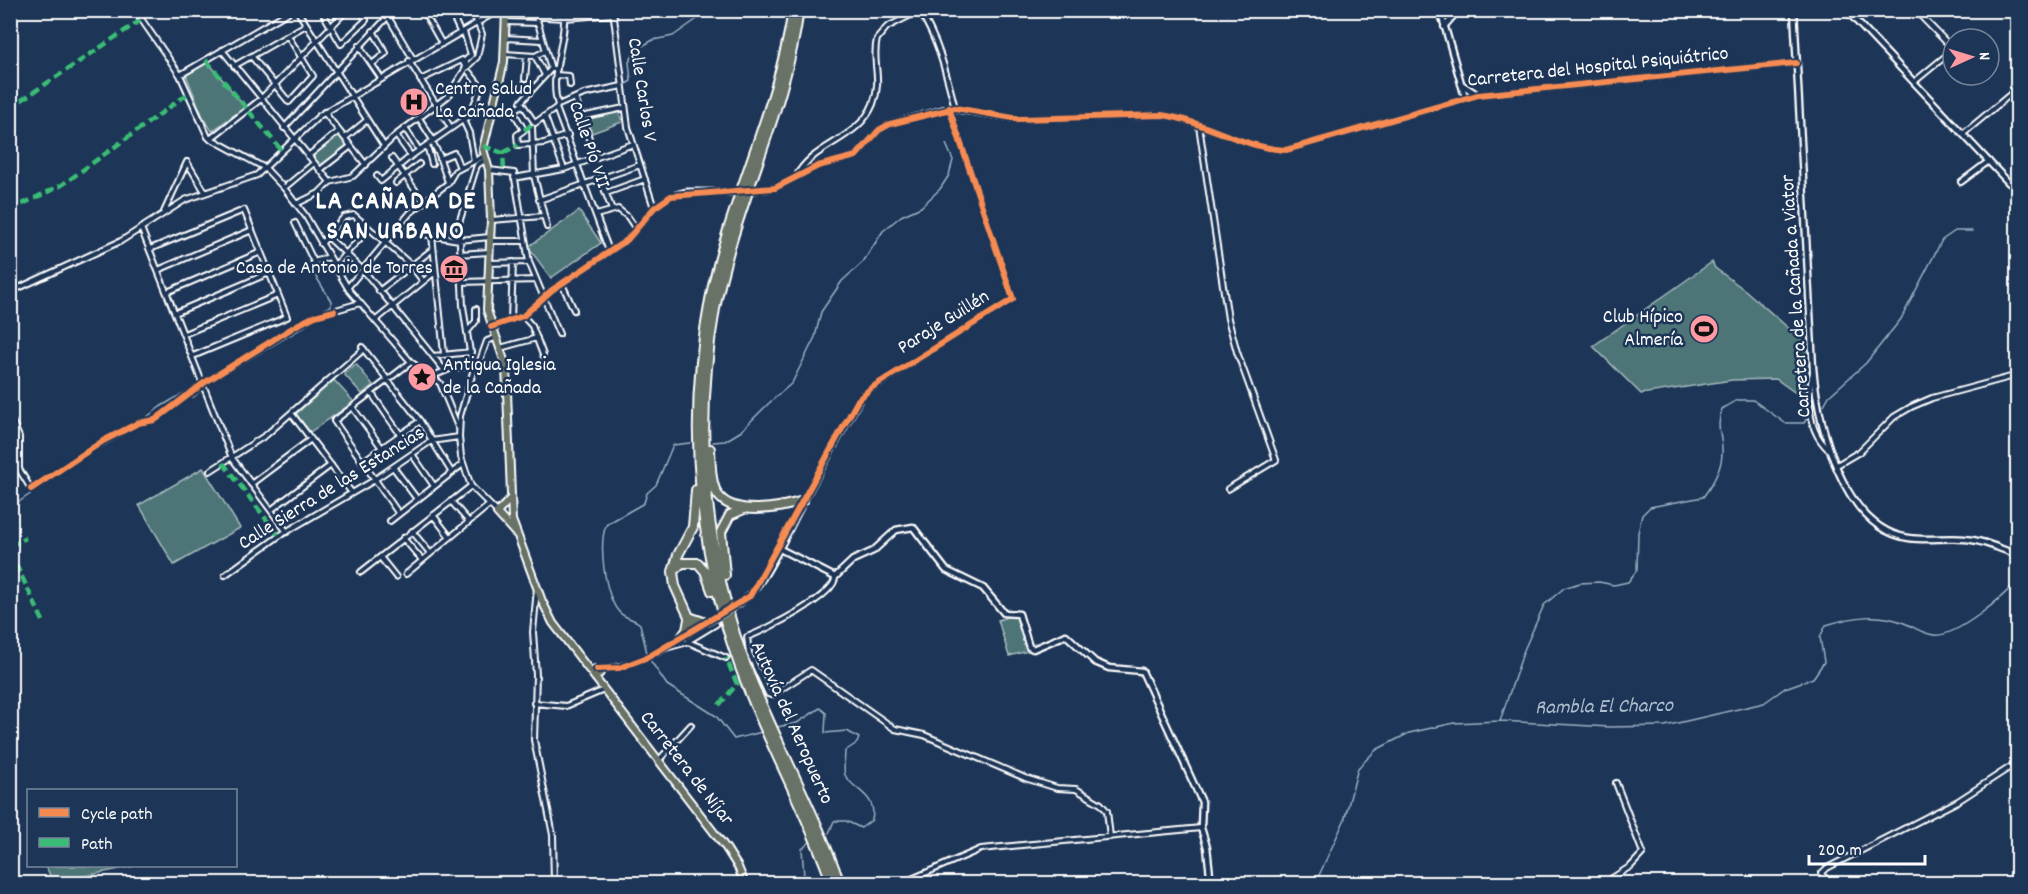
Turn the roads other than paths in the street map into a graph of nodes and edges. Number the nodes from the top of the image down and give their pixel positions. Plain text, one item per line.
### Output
1 (135, 10) edge
2 (292, 10) edge
3 (297, 10) edge
4 (321, 10) edge
5 (346, 10) edge
6 (361, 10) edge
7 (384, 10) edge
8 (394, 10) edge
9 (423, 10) edge
10 (450, 10) edge
11 (564, 10) edge
12 (793, 10) edge
13 (799, 10) edge
14 (1440, 10) edge
15 (1459, 10) edge
16 (1794, 10) edge
17 (1846, 10) edge
18 (1916, 10) edge
19 (472, 11) edge
20 (919, 11) edge
21 (2012, 11) edge
22 (614, 12) edge
23 (591, 13) edge
24 (465, 14) dead end
25 (503, 14) edge
26 (388, 16) junction
27 (536, 16) junction
28 (565, 18) junction
29 (2018, 19) edge
30 (477, 23) junction
31 (537, 23) junction
32 (306, 25) junction
33 (330, 26) junction
34 (1444, 28) junction
35 (373, 31) junction
36 (462, 33) junction
37 (288, 36) junction
38 (1941, 37) edge
39 (505, 38) junction
40 (542, 40) junction
41 (316, 41) junction
42 (442, 44) junction
43 (359, 46) junction
44 (222, 50) junction
45 (545, 51) junction
46 (505, 54) junction
47 (527, 56) junction
48 (535, 56) junction
49 (252, 57) junction
50 (301, 57) junction
51 (411, 60) junction
52 (1941, 60) edge
53 (1796, 61) junction
54 (372, 64) junction
55 (1789, 64) junction
56 (234, 66) junction
57 (467, 70) junction
58 (555, 71) junction
59 (1796, 71) junction
60 (335, 73) junction
61 (180, 75) junction
62 (545, 75) junction
63 (381, 78) junction
64 (525, 79) dead end
65 (420, 80) junction
66 (1914, 82) junction
67 (1461, 84) junction
68 (275, 85) junction
69 (570, 85) dead end
70 (622, 86) junction
71 (2018, 88) edge
72 (1478, 95) junction
73 (351, 96) junction
74 (1465, 97) junction
75 (575, 98) junction
76 (261, 99) junction
77 (1456, 100) junction
78 (522, 105) junction
79 (438, 106) junction
80 (557, 106) junction
81 (475, 107) junction
82 (624, 108) junction
83 (952, 108) junction
84 (492, 111) junction
85 (324, 112) junction
86 (545, 117) junction
87 (581, 117) junction
88 (419, 118) junction
89 (367, 120) junction
90 (463, 120) junction
91 (533, 125) junction
92 (1199, 126) junction
93 (284, 128) junction
94 (405, 128) junction
95 (451, 128) junction
96 (339, 131) junction
97 (1964, 133) junction
98 (396, 135) junction
99 (568, 135) junction
100 (210, 138) junction
101 (345, 138) junction
102 (294, 139) junction
103 (433, 140) junction
104 (554, 140) junction
105 (533, 144) junction
106 (633, 144) junction
107 (427, 145) junction
108 (351, 146) junction
109 (384, 146) junction
110 (419, 150) junction
111 (308, 156) junction
112 (411, 156) junction
113 (392, 158) dead end
114 (484, 158) junction
115 (596, 158) junction
116 (441, 159) junction
117 (474, 161) junction
118 (1989, 161) junction
119 (314, 163) junction
120 (419, 164) dead end
121 (432, 164) dead end
122 (578, 164) junction
123 (366, 165) junction
124 (640, 165) junction
125 (398, 166) junction
126 (264, 168) junction
127 (460, 168) junction
128 (564, 169) junction
129 (320, 170) junction
130 (489, 170) junction
131 (405, 175) junction
132 (377, 176) dead end
133 (534, 176) junction
134 (514, 178) junction
135 (795, 178) junction
136 (645, 179) junction
137 (601, 180) junction
138 (330, 182) junction
139 (1961, 182) dead end
140 (396, 183) dead end
141 (448, 183) junction
142 (2009, 183) dead end
143 (585, 186) junction
144 (284, 188) junction
145 (754, 190) dead end
146 (205, 192) junction
147 (734, 192) dead end
148 (606, 193) junction
149 (539, 200) junction
150 (424, 202) junction
151 (296, 204) junction
152 (654, 208) junction
153 (612, 210) junction
154 (163, 213) junction
155 (596, 215) junction
156 (543, 216) junction
157 (491, 220) junction
158 (521, 220) junction
159 (295, 224) dead end
160 (547, 227) dead end
161 (141, 228) junction
162 (252, 230) junction
163 (369, 230) junction
164 (398, 230) junction
165 (637, 231) junction
166 (432, 236) junction
167 (328, 237) junction
168 (490, 239) junction
169 (459, 240) junction
170 (525, 241) junction
171 (321, 244) junction
172 (387, 244) junction
173 (150, 249) junction
174 (433, 249) junction
175 (609, 251) junction
176 (261, 252) junction
177 (489, 252) junction
178 (346, 254) junction
179 (459, 254) junction
180 (329, 257) junction
181 (513, 262) junction
182 (529, 262) junction
183 (489, 263) junction
184 (335, 265) junction
185 (411, 265) junction
186 (158, 270) junction
187 (364, 271) junction
188 (436, 272) junction
189 (269, 273) junction
190 (423, 280) junction
191 (536, 280) junction
192 (512, 281) junction
193 (460, 282) junction
194 (488, 282) junction
195 (562, 284) junction
196 (348, 287) junction
197 (379, 291) junction
198 (10, 292) edge
199 (167, 292) junction
200 (278, 295) junction
201 (543, 299) junction
202 (360, 303) junction
203 (393, 306) junction
204 (476, 309) dead end
205 (574, 310) dead end
206 (175, 313) junction
207 (523, 316) junction
208 (375, 320) junction
209 (511, 320) junction
210 (490, 327) junction
211 (468, 331) junction
212 (559, 333) dead end
213 (184, 334) junction
214 (495, 338) junction
215 (537, 338) junction
216 (499, 348) junction
217 (471, 352) junction
218 (444, 354) junction
219 (543, 355) dead end
220 (193, 356) junction
221 (433, 356) junction
222 (411, 362) junction
223 (472, 366) junction
224 (1813, 368) junction
225 (445, 370) junction
226 (473, 372) junction
227 (2018, 375) edge
228 (432, 376) junction
229 (390, 380) junction
230 (706, 381) junction
231 (203, 382) junction
232 (192, 394) dead end
233 (372, 394) junction
234 (353, 408) junction
235 (291, 413) junction
236 (10, 416) edge
237 (420, 421) junction
238 (698, 422) junction
239 (12, 424) edge
240 (458, 427) junction
241 (400, 434) junction
242 (459, 437) junction
243 (311, 439) junction
244 (431, 441) junction
245 (382, 448) junction
246 (1832, 453) junction
247 (412, 454) junction
248 (232, 458) junction
249 (363, 461) junction
250 (463, 464) junction
251 (331, 465) junction
252 (1837, 465) junction
253 (393, 467) junction
254 (210, 471) dead end
255 (452, 473) junction
256 (375, 478) junction
257 (251, 484) junction
258 (36, 486) dead end
259 (434, 486) junction
260 (471, 486) junction
261 (1228, 489) dead end
262 (352, 493) junction
263 (417, 500) junction
264 (451, 501) junction
265 (801, 505) junction
266 (488, 506) junction
267 (748, 508) junction
268 (271, 510) junction
269 (509, 510) junction
270 (497, 513) junction
271 (399, 514) junction
272 (432, 515) junction
273 (503, 519) junction
274 (390, 521) dead end
275 (469, 522) junction
276 (412, 531) junction
277 (287, 532) junction
278 (516, 534) junction
279 (450, 537) junction
280 (403, 538) junction
281 (778, 548) junction
282 (430, 554) junction
283 (2018, 555) edge
284 (380, 557) junction
285 (422, 560) junction
286 (361, 572) dead end
287 (672, 572) junction
288 (406, 574) dead end
289 (225, 575) dead end
290 (396, 577) dead end
291 (835, 577) junction
292 (537, 588) junction
293 (690, 618) junction
294 (731, 620) junction
295 (706, 623) junction
296 (716, 624) dead end
297 (695, 630) junction
298 (728, 633) junction
299 (684, 640) junction
300 (726, 658) dead end
301 (596, 672) junction
302 (604, 690) junction
303 (534, 703) junction
304 (691, 725) dead end
305 (658, 760) junction
306 (2018, 762) edge
307 (1616, 783) dead end
308 (1201, 828) junction
309 (1110, 837) junction
310 (554, 884) edge
311 (745, 884) edge
312 (832, 884) edge
313 (840, 884) edge
314 (900, 884) edge
315 (1211, 884) edge
316 (1603, 884) edge
317 (1828, 884) edge

1 - 61 street
2 - 44 street
3 - 32 street
4 - 33 street
5 - 33 street
6 - 33 street
7 - 26 street
8 - 26 street
9 - 42 street
10 - 36 street
11 - 28 street, Calle Pío VII
12 - 238 highway, Autovía del Aeropuerto
13 - 230 highway, Autovía del Aeropuerto
14 - 34 street, Carretera del Hospital Psiquiátrico
15 - 34 street
16 - 53 street, Carretera de la Cañada a Viator
17 - 66 street
18 - 38 street
19 - 24 street
19 - 30 street
20 - 83 street
20 - 135 street
21 - 29 street
22 - 23 street
22 - 70 street, Calle Carlos V
23 - 28 street
25 - 27 street
25 - 30 street
25 - 31 street
25 - 39 main road
26 - 35 street
26 - 51 street
27 - 28 street
27 - 31 street
28 - 58 street, Calle Pío VII
30 - 36 street
30 - 57 street
31 - 40 street
32 - 37 street
32 - 41 street
33 - 41 street
34 - 67 street, Carretera del Hospital Psiquiátrico
35 - 43 street
35 - 54 street
36 - 42 street
36 - 57 street
37 - 49 street
37 - 50 street
39 - 40 street
39 - 46 main road
40 - 45 street
41 - 50 street
41 - 60 street
42 - 51 street
43 - 54 street
43 - 60 street
44 - 56 street
44 - 61 street
45 - 48 street
45 - 58 street
46 - 47 street
46 - 84 main road
47 - 48 street
47 - 64 street
48 - 62 street
49 - 56 street
49 - 68 street
50 - 68 street
50 - 68 street
51 - 63 street
51 - 65 street
52 - 66 street
53 - 55 street
53 - 59 street, Carretera de la Cañada a Viator
54 - 63 street
55 - 59 street
55 - 72 street, Carretera del Hospital Psiquiátrico
56 - 76 street
57 - 65 street
57 - 79 street
57 - 81 street
58 - 62 street
58 - 69 street
58 - 80 street, Calle Pío VII
59 - 224 street, Carretera de la Cañada a Viator
60 - 73 street
60 - 93 street
61 - 100 street
62 - 78 street
63 - 73 street
65 - 79 street
66 - 97 street
67 - 72 street, Carretera del Hospital Psiquiátrico
67 - 74 street, Carretera del Hospital Psiquiátrico
67 - 77 street, Carretera del Hospital Psiquiátrico
68 - 76 street
70 - 75 street
70 - 82 street, Calle Carlos V
71 - 97 street
72 - 74 street, Carretera del Hospital Psiquiátrico
73 - 85 street
73 - 89 street
74 - 77 street, Carretera del Hospital Psiquiátrico
75 - 80 street
75 - 87 street
76 - 93 street
76 - 100 street
77 - 92 street, Carretera del Hospital Psiquiátrico
78 - 91 street
78 - 105 street
79 - 88 street
79 - 95 street
80 - 86 street
80 - 99 street, Calle Pío VII
81 - 84 street
81 - 90 street
82 - 87 street
82 - 106 street, Calle Carlos V
83 - 92 street, Carretera del Hospital Psiquiátrico
83 - 135 street, Carretera del Hospital Psiquiátrico
83 - 265 street, Paraje Guillén
84 - 114 main road
85 - 96 street
85 - 102 street
86 - 91 street
86 - 104 street
87 - 115 street
88 - 94 street
88 - 103 street
89 - 101 street
89 - 109 street
90 - 95 street
90 - 117 street
91 - 105 street
92 - 261 street
93 - 102 street
94 - 98 street
94 - 110 street
95 - 103 street
96 - 101 street
96 - 111 street
97 - 118 street
98 - 109 street
98 - 112 street
99 - 104 street
99 - 122 street, Calle Pío VII
100 - 126 street
101 - 108 street
102 - 111 street
102 - 126 street
103 - 107 street
103 - 116 street
104 - 105 street
104 - 128 street
105 - 133 street
106 - 115 street
106 - 124 street, Calle Carlos V
107 - 110 street
107 - 121 street
108 - 123 street
108 - 129 street
109 - 123 street
110 - 112 street
111 - 119 street
112 - 125 street
113 - 125 street
114 - 117 street
114 - 130 main road, Carretera de Níjar
114 - 169 street
115 - 122 street
116 - 127 street
116 - 141 street
117 - 127 street
118 - 139 street
118 - 142 street
119 - 129 street
119 - 144 street
120 - 131 street
122 - 128 street
122 - 143 street, Calle Pío VII
123 - 138 street
124 - 136 street, Calle Carlos V
124 - 137 street
125 - 131 street
125 - 132 street
126 - 144 street
126 - 146 street
127 - 141 street
128 - 133 street
129 - 138 street
130 - 134 street
130 - 157 main road, Carretera de Níjar
131 - 140 street
131 - 150 street
133 - 134 street
133 - 149 street
134 - 158 street
135 - 145 street, Carretera del Hospital Psiquiátrico
136 - 148 street
136 - 152 street, Calle Carlos V
137 - 143 street
137 - 148 street
138 - 151 street
141 - 150 street
143 - 149 street
143 - 155 street, Calle Pío VII
144 - 151 street
146 - 154 street
146 - 154 street
147 - 152 street
148 - 153 street
149 - 156 street
150 - 164 street
151 - 171 street
152 - 165 street
153 - 155 street
153 - 165 street
154 - 161 street
155 - 175 street, Calle Pío VII
156 - 158 street
156 - 160 street
157 - 158 street
157 - 168 main road, Carretera de Níjar
158 - 170 street
159 - 180 street
161 - 173 street
161 - 198 street
162 - 173 street
162 - 176 street
162 - 186 street
163 - 167 street
163 - 172 street
163 - 178 street
164 - 166 street
164 - 172 street
165 - 175 street
166 - 169 street
166 - 174 street
167 - 171 street
167 - 178 street
168 - 169 street
168 - 170 street
168 - 177 main road, Carretera de Níjar
169 - 179 street
170 - 182 street
171 - 180 street
172 - 185 street
172 - 187 street
173 - 186 street
174 - 185 street
174 - 188 street
175 - 195 street
176 - 189 street
176 - 199 street
177 - 179 street
177 - 183 main road, Carretera de Níjar
178 - 184 street
178 - 187 street
179 - 193 street
180 - 184 street
181 - 182 street
181 - 183 street
181 - 192 street
182 - 191 street
183 - 194 main road, Carretera de Níjar
184 - 196 street
185 - 190 street
185 - 197 street
186 - 199 street
187 - 196 street
187 - 197 street
188 - 190 street
188 - 218 street
189 - 200 street
189 - 206 street
190 - 203 street
191 - 192 street
191 - 201 street
192 - 194 street
192 - 209 street
193 - 194 street
193 - 211 street
194 - 210 main road, Carretera de Níjar
195 - 201 street
195 - 205 street
196 - 202 street
197 - 203 street
199 - 206 street
200 - 213 street
200 - 220 street
201 - 207 street
201 - 212 street
202 - 208 street
202 - 231 street
203 - 208 street
203 - 221 street
204 - 211 street
206 - 213 street
207 - 209 street
207 - 215 street
208 - 222 street
209 - 210 street
210 - 214 main road, Carretera de Níjar
211 - 217 street
213 - 220 street
214 - 216 main road, Carretera de Níjar
214 - 226 street
215 - 216 street
215 - 219 street
216 - 269 main road, Carretera de Níjar
217 - 218 street
217 - 223 street
218 - 221 street
220 - 231 street
221 - 225 street
222 - 228 street
222 - 229 street
223 - 225 street
223 - 226 street
224 - 246 street, Carretera de la Cañada a Viator
224 - 246 street
225 - 228 street
226 - 240 street
227 - 252 street
228 - 240 street
229 - 233 street
229 - 235 street
229 - 237 street
230 - 267 highway
230 - 294 highway, Autovía del Aeropuerto
231 - 232 street
231 - 248 street
233 - 234 street
233 - 241 street
234 - 245 street
234 - 249 street
235 - 243 street
235 - 248 street
236 - 239 street
237 - 241 street
237 - 244 street
238 - 287 highway
238 - 298 highway, Autovía del Aeropuerto
239 - 258 street
240 - 242 street
241 - 245 street
242 - 244 street, Calle Sierra de las Estancias
242 - 250 street
243 - 251 street
243 - 257 street
244 - 247 street, Calle Sierra de las Estancias
244 - 255 street
245 - 249 street
246 - 252 street, Carretera de la Cañada a Viator
247 - 253 street, Calle Sierra de las Estancias
247 - 259 street
248 - 254 street
248 - 257 street
249 - 256 street
250 - 255 street
250 - 260 street
251 - 262 street
251 - 268 street
252 - 283 street, Carretera de la Cañada a Viator
253 - 256 street, Calle Sierra de las Estancias
253 - 263 street
255 - 259 street
256 - 262 street, Calle Sierra de las Estancias
256 - 271 street
257 - 268 street
259 - 263 street
260 - 264 street
260 - 266 street
262 - 277 street, Calle Sierra de las Estancias
263 - 271 street
264 - 272 street
264 - 275 street
265 - 267 highway
265 - 281 street
266 - 270 street
266 - 275 street
267 - 294 highway
268 - 277 street
269 - 270 main road
269 - 273 main road
269 - 278 main road, Carretera de Níjar
270 - 273 main road, Carretera de Níjar
271 - 274 street
272 - 276 street
272 - 279 street
273 - 278 main road, Carretera de Níjar
275 - 279 street
276 - 280 street
276 - 282 street
277 - 289 street, Calle Sierra de las Estancias
278 - 292 main road, Carretera de Níjar
279 - 282 street
280 - 284 street
280 - 285 street
281 - 291 street
281 - 295 street, bridge
282 - 285 street
284 - 286 street
284 - 290 street
285 - 288 street
287 - 293 highway
287 - 298 highway
291 - 308 street
291 - 309 street
292 - 301 main road, Carretera de Níjar
292 - 303 street
293 - 295 highway
293 - 297 highway
293 - 299 highway
294 - 313 highway, Autovía del Aeropuerto
295 - 297 street
296 - 299 street
297 - 299 street
298 - 312 highway, Autovía del Aeropuerto
299 - 300 street
299 - 301 street
301 - 302 main road, Carretera de Níjar
302 - 303 street
302 - 305 main road, Carretera de Níjar
303 - 310 street
304 - 305 street
305 - 311 main road, Carretera de Níjar
306 - 317 street
307 - 316 street
308 - 309 street
308 - 315 street
309 - 314 street

